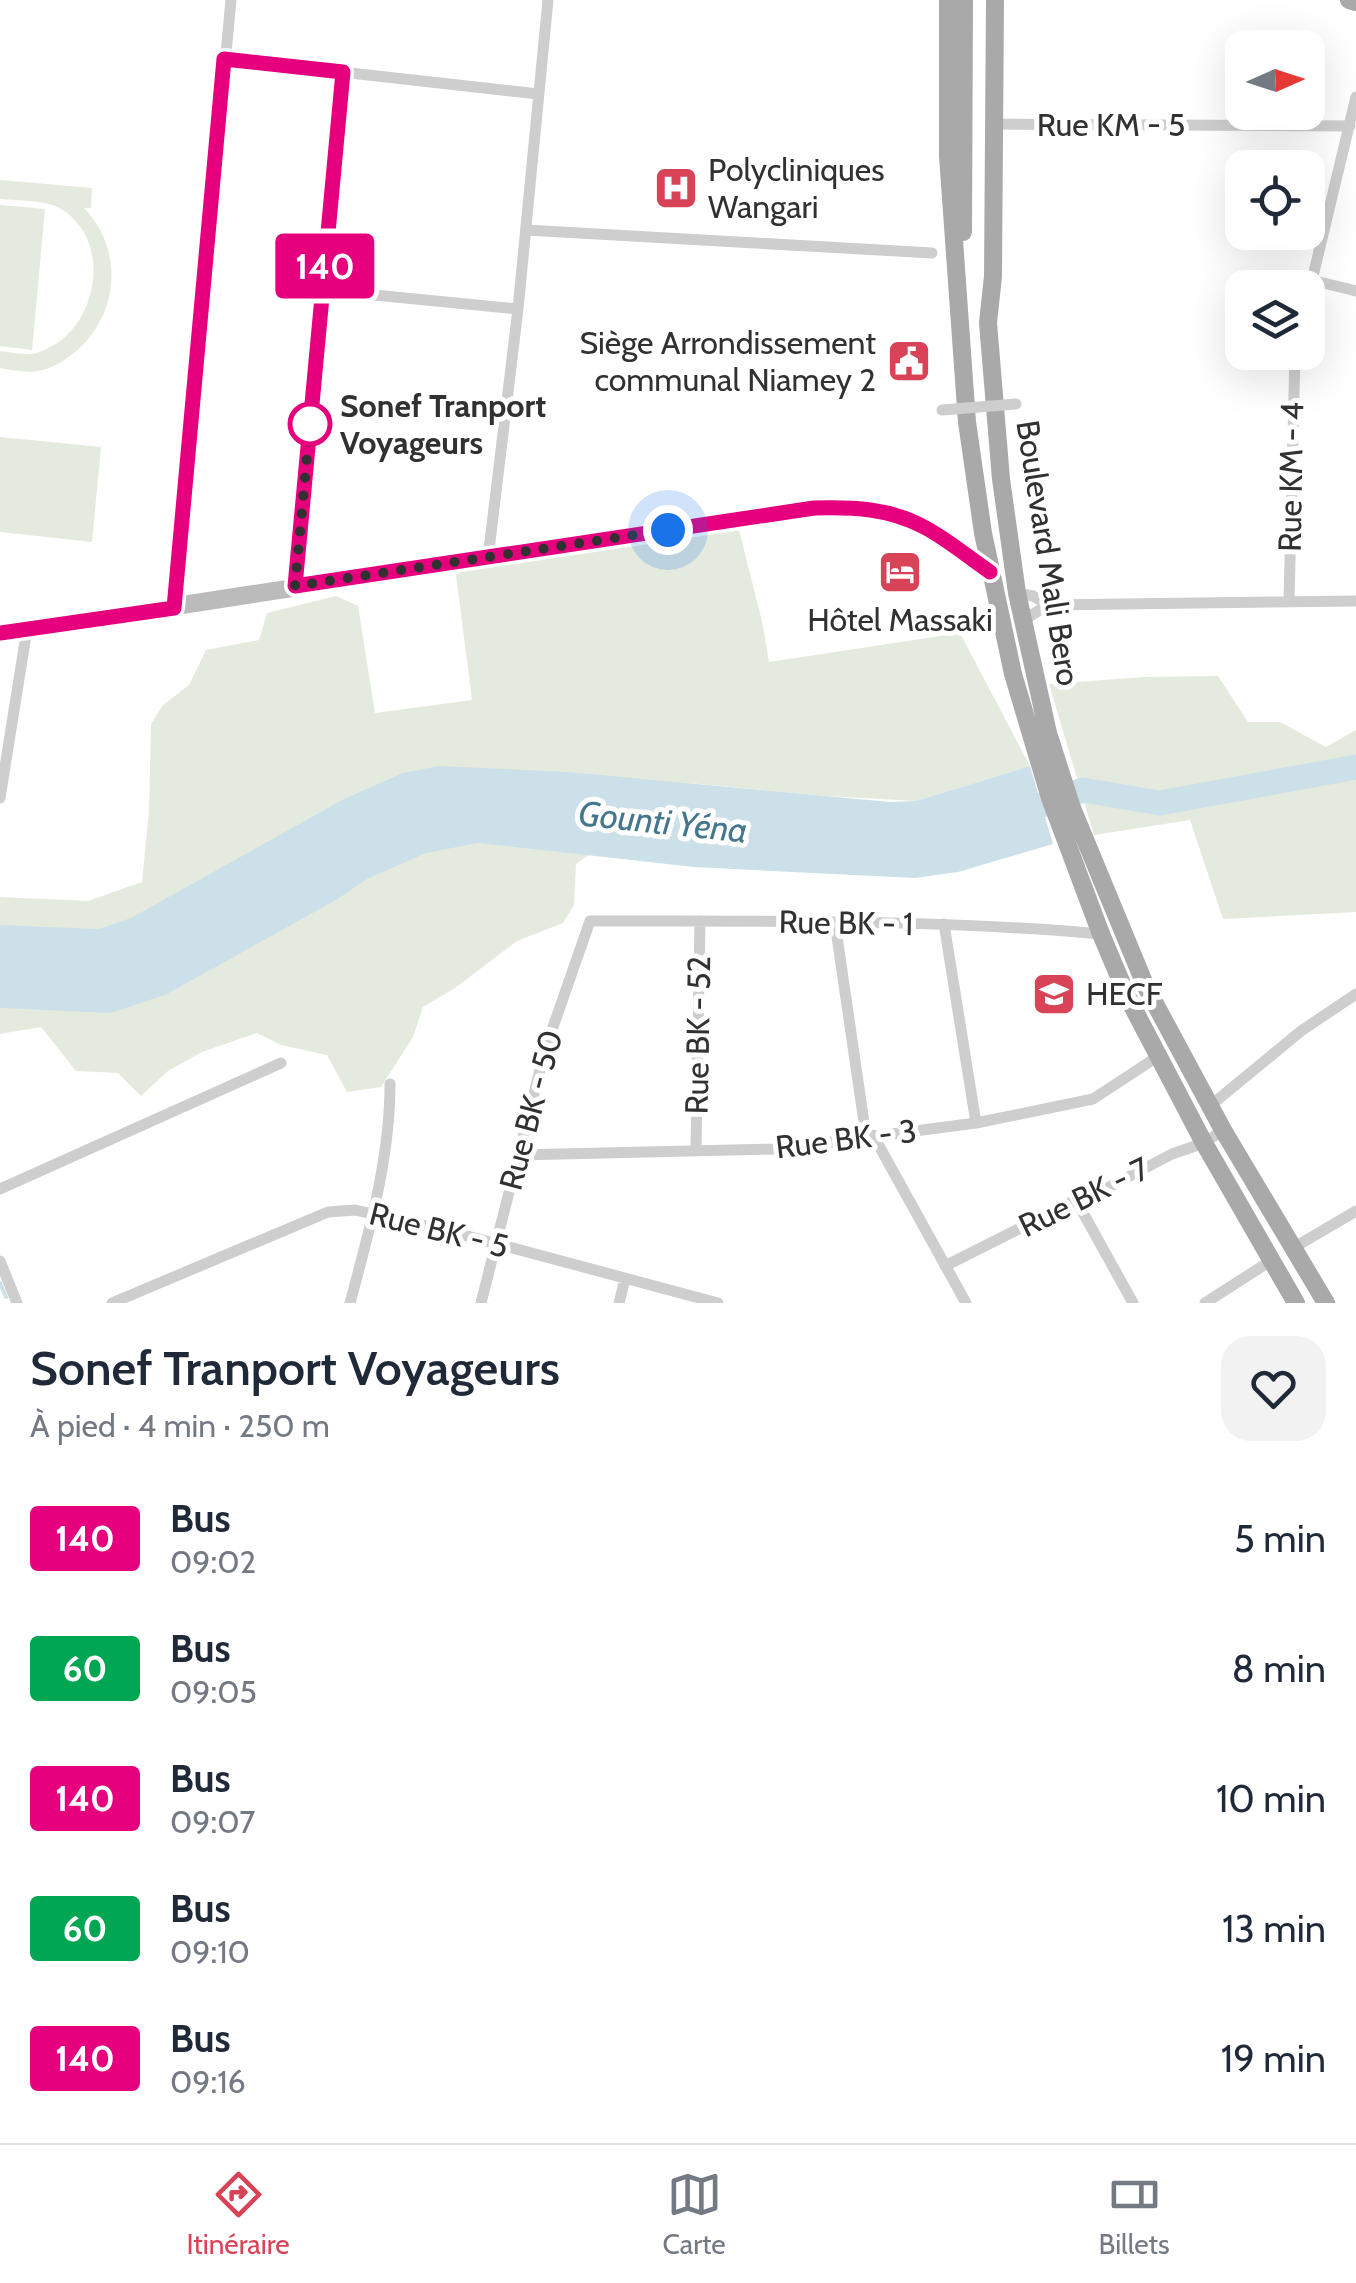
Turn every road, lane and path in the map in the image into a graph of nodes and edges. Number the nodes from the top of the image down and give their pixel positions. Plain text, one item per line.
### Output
1 (231, 0) edge
2 (548, 0) edge
3 (948, 0) edge
4 (964, 0) edge
5 (984, 0) edge
6 (995, 0) edge
7 (1004, 0) edge
8 (994, 26) junction
9 (224, 59) junction
10 (343, 72) junction
11 (538, 94) junction
12 (1356, 97) edge
13 (993, 124) junction
14 (1350, 126) junction
15 (526, 230) junction
16 (932, 253) dead end
17 (1314, 270) edge
18 (1325, 283) edge
19 (323, 290) junction
20 (1356, 291) edge
21 (518, 309) junction
22 (960, 322) junction
23 (988, 324) junction
24 (1293, 370) edge
25 (1016, 404) dead end
26 (942, 410) dead end
27 (488, 558) junction
28 (990, 572) junction
29 (295, 586) junction
30 (1017, 593) junction
31 (1356, 601) edge
32 (1288, 602) junction
33 (1048, 605) junction
34 (174, 608) junction
35 (1022, 621) junction
36 (27, 628) junction
37 (0, 633) edge
38 (1053, 780) junction
39 (0, 798) edge
40 (1064, 811) junction
41 (590, 921) joint
42 (700, 921) junction
43 (835, 923) junction
44 (944, 924) junction
45 (1101, 934) junction
46 (1356, 994) edge
47 (1157, 1056) junction
48 (281, 1064) dead end
49 (390, 1084) dead end
50 (1210, 1106) junction
51 (976, 1123) junction
52 (1224, 1130) junction
53 (870, 1135) junction
54 (1204, 1144) junction
55 (696, 1149) junction
56 (518, 1155) junction
57 (0, 1189) edge
58 (1076, 1200) junction
59 (1356, 1211) edge
60 (374, 1214) junction
61 (494, 1243) junction
62 (1293, 1248) junction
63 (1272, 1260) junction
64 (0, 1261) edge
65 (946, 1266) junction
66 (625, 1280) junction
67 (17, 1303) edge
68 (112, 1303) edge
69 (350, 1303) edge
70 (481, 1303) edge
71 (619, 1303) edge
72 (718, 1303) edge
73 (966, 1303) edge
74 (1132, 1303) edge
75 (1205, 1303) edge
76 (1296, 1303) edge
77 (1326, 1303) edge

1 - 9 street
2 - 11 street
3 - 22 main road, Boulevard Mali Bero
4 - 22 main road
5 - 23 main road
6 - 8 main road, Boulevard Mali Bero
7 - 8 main road
8 - 13 main road, Boulevard Mali Bero
9 - 10 street
9 - 34 street
10 - 11 street
10 - 19 street
11 - 15 street
12 - 14 street
13 - 14 street, Rue KM - 5
13 - 23 main road, Boulevard Mali Bero
14 - 17 street
15 - 16 street
15 - 21 street
18 - 20 street
19 - 21 street
19 - 29 street
21 - 27 street
22 - 28 main road, Boulevard Mali Bero
23 - 30 main road, Boulevard Mali Bero
24 - 32 street, Rue KM - 4
25 - 26 street, Boulevard Mali Bero, bridge
27 - 28 street
27 - 29 street
28 - 38 main road, Boulevard Mali Bero
29 - 34 street
30 - 33 street
30 - 35 main road, Boulevard Mali Bero
31 - 32 street
32 - 33 street
33 - 35 street
34 - 36 street
35 - 38 main road, Boulevard Mali Bero
36 - 37 street
36 - 39 street
38 - 40 main road, Boulevard Mali Bero
40 - 45 main road, Boulevard Mali Bero
40 - 50 main road, Boulevard Mali Bero
41 - 42 street, Rue BK - 1
41 - 56 street, Rue BK - 50
42 - 43 street, Rue BK - 1
42 - 55 street, Rue BK - 52
43 - 44 street, Rue BK - 1
43 - 53 street
44 - 45 street, Rue BK - 1
44 - 51 street
45 - 47 main road, Boulevard Mali Bero
46 - 50 street
47 - 51 street, Rue BK - 3
47 - 54 main road, Boulevard Mali Bero
48 - 57 street
49 - 60 street
50 - 52 main road, Boulevard Mali Bero
51 - 53 street, Rue BK - 3
52 - 54 street, Rue BK - 7
52 - 62 main road, Boulevard Mali Bero
53 - 55 street, Rue BK - 3
53 - 65 street
54 - 58 street, Rue BK - 7
54 - 63 main road, Boulevard Mali Bero
55 - 56 street, Rue BK - 3
56 - 61 street, Rue BK - 50
58 - 65 street, Rue BK - 7
58 - 74 street
59 - 62 street
60 - 61 street, Rue BK - 5
60 - 68 street, Rue BK - 5
60 - 69 street
61 - 66 street, Rue BK - 5
61 - 70 street, Rue BK - 50
62 - 77 main road, Boulevard Mali Bero
63 - 75 street
63 - 76 main road, Boulevard Mali Bero
64 - 67 street
65 - 73 street
66 - 71 street
66 - 72 street, Rue BK - 5

